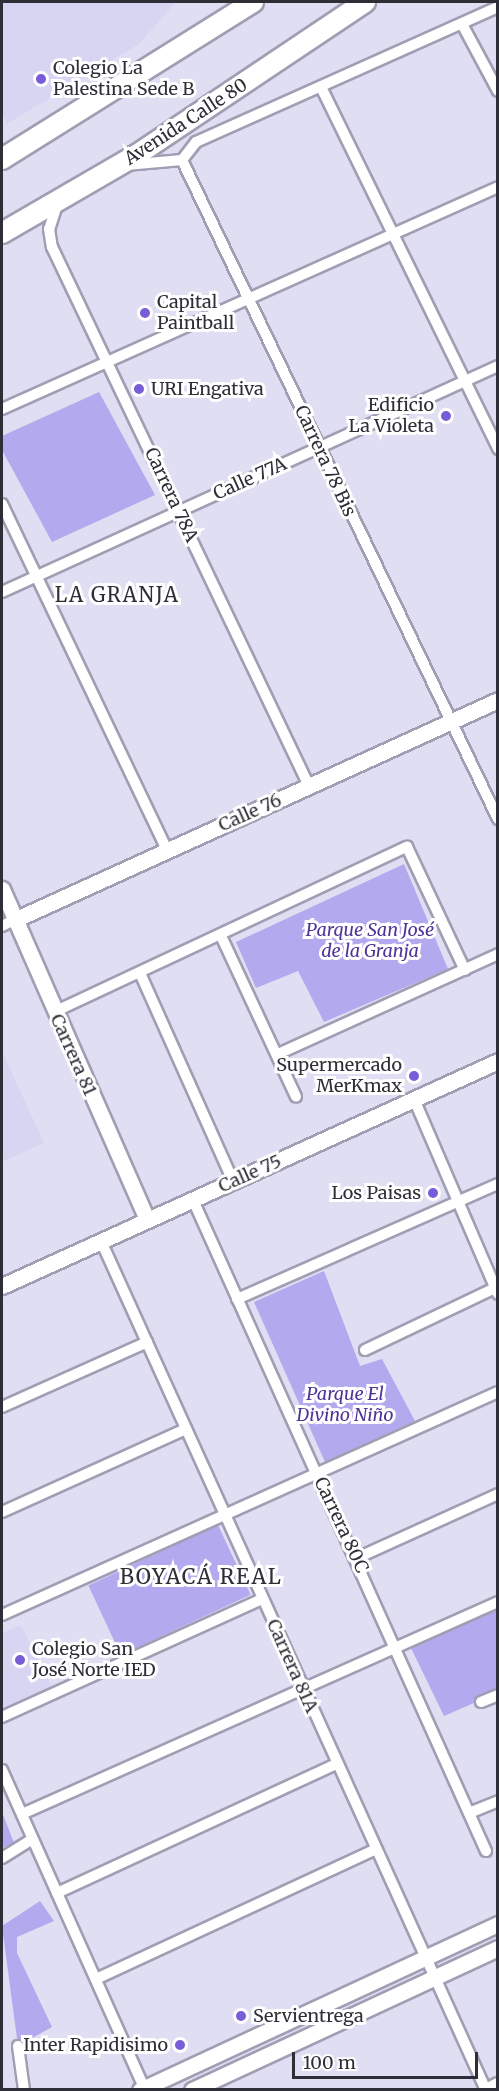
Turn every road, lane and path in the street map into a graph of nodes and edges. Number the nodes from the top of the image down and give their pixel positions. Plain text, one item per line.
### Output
1 (253, 2) edge
2 (365, 2) edge
3 (498, 7) edge
4 (462, 24) junction
5 (321, 87) junction
6 (498, 92) edge
7 (3, 154) edge
8 (182, 160) junction
9 (120, 165) junction
10 (498, 187) edge
11 (58, 202) junction
12 (2, 233) edge
13 (392, 233) junction
14 (247, 297) junction
15 (108, 362) junction
16 (498, 366) edge
17 (465, 381) junction
18 (2, 409) edge
19 (320, 449) junction
20 (498, 449) edge
21 (2, 504) edge
22 (178, 510) junction
23 (37, 577) junction
24 (2, 592) edge
25 (498, 700) edge
26 (452, 721) junction
27 (309, 786) junction
28 (498, 819) edge
29 (167, 850) junction
30 (2, 889) edge
31 (8, 923) edge
32 (222, 938) junction
33 (498, 954) edge
34 (465, 970) junction
35 (140, 973) junction
36 (54, 1012) junction
37 (278, 1054) junction
38 (498, 1061) edge
39 (296, 1097) dead end
40 (414, 1099) junction
41 (233, 1181) junction
42 (498, 1184) edge
43 (193, 1200) junction
44 (456, 1201) junction
45 (147, 1220) junction
46 (101, 1241) junction
47 (2, 1286) edge
48 (496, 1291) edge
49 (237, 1299) junction
50 (147, 1342) junction
51 (365, 1350) dead end
52 (498, 1392) edge
53 (2, 1407) edge
54 (186, 1429) junction
55 (316, 1473) junction
56 (498, 1494) edge
57 (2, 1512) edge
58 (224, 1514) junction
59 (357, 1558) junction
60 (262, 1599) junction
61 (498, 1602) edge
62 (2, 1615) edge
63 (394, 1646) junction
64 (301, 1687) junction
65 (498, 1695) edge
66 (481, 1702) dead end
67 (2, 1717) edge
68 (336, 1764) junction
69 (2, 1770) edge
70 (498, 1801) edge
71 (469, 1813) junction
72 (22, 1814) junction
73 (33, 1839) junction
74 (374, 1850) junction
75 (486, 1851) dead end
76 (2, 1858) edge
77 (57, 1893) junction
78 (498, 1924) edge
79 (498, 1948) edge
80 (422, 1957) junction
81 (432, 1978) junction
82 (96, 1979) junction
83 (18, 2046) dead end
84 (498, 2083) edge
85 (142, 2088) edge
86 (485, 2089) edge
87 (24, 2090) edge
88 (192, 2090) edge

1 - 7 highway
2 - 9 highway, Avenida Calle 80
3 - 4 street
4 - 5 street
4 - 6 street
5 - 8 street
5 - 13 street
8 - 9 street
8 - 14 street, Carrera 78 Bis
9 - 11 highway, Avenida Calle 80
10 - 13 street
11 - 12 highway, Avenida Calle 80
11 - 15 street, Carrera 78A
13 - 14 street
13 - 17 street
14 - 15 street
14 - 19 street, Carrera 78 Bis
15 - 18 street
15 - 22 street, Carrera 78A
16 - 17 street, Calle 77A
17 - 19 street, Calle 77A
17 - 20 street
19 - 22 street, Calle 77A
19 - 26 street, Carrera 78 Bis
21 - 23 street
22 - 23 street, Calle 77A
22 - 27 street, Carrera 78A
23 - 24 street, Calle 77A
23 - 29 street
25 - 26 street, Calle 76
26 - 27 street, Calle 76
26 - 28 street, Carrera 78 Bis
27 - 29 street, Calle 76
29 - 31 street, Calle 76
30 - 31 street, Carrera 81
31 - 36 street, Carrera 81
32 - 34 street
32 - 35 street
32 - 37 street
33 - 34 street
34 - 37 street
35 - 36 street
35 - 41 street
36 - 45 street, Carrera 81
37 - 39 street
38 - 40 street, Calle 75
40 - 41 street, Calle 75
40 - 44 street
41 - 43 street, Calle 75
42 - 44 street
43 - 45 street, Calle 75
43 - 49 street, Carrera 80C
44 - 48 street
44 - 49 street
45 - 46 street, Calle 75
46 - 47 street, Calle 75
46 - 50 street, Carrera 81A
48 - 51 street
49 - 55 street, Carrera 80C
50 - 53 street
50 - 54 street, Carrera 81A
52 - 55 street
54 - 57 street
54 - 58 street, Carrera 81A
55 - 58 street
55 - 59 street, Carrera 80C
56 - 59 street
58 - 60 street, Carrera 81A
58 - 62 street
59 - 63 street, Carrera 80C
60 - 64 street, Carrera 81A
60 - 67 street
61 - 63 street
63 - 64 street
63 - 71 street, Carrera 80C
64 - 68 street, Carrera 81A
64 - 72 street
65 - 66 street
68 - 74 street, Carrera 81A
68 - 77 street
69 - 72 street
70 - 71 street
71 - 75 street, Carrera 80C
72 - 73 street
73 - 76 street
73 - 77 street
74 - 80 street, Carrera 81A
74 - 82 street
77 - 82 street
78 - 80 street
79 - 81 street
80 - 81 street, Carrera 81A
80 - 85 street
81 - 86 street, Carrera 81A
81 - 88 street
82 - 85 street
83 - 87 street
84 - 86 street

